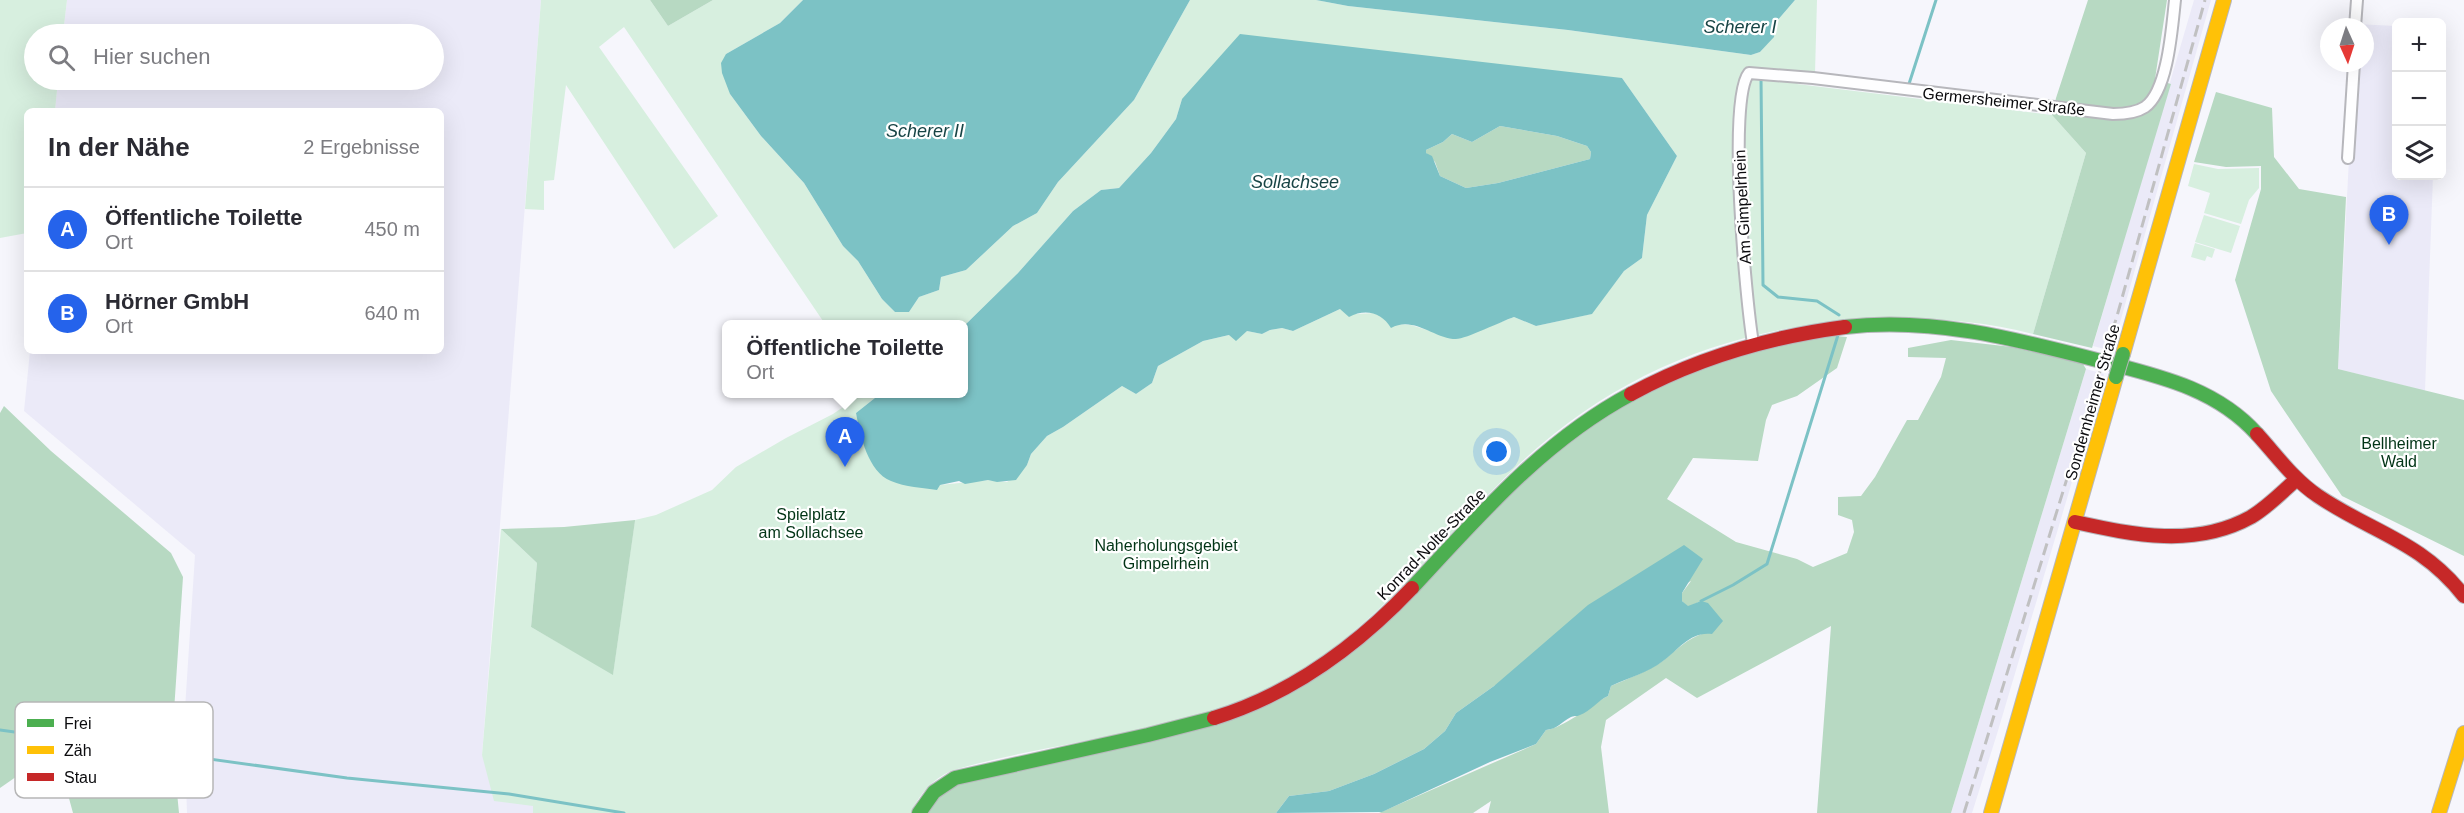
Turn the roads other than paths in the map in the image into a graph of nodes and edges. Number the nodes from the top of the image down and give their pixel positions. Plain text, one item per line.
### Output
1 (2175, 0) edge
2 (2224, 0) edge
3 (2357, 0) edge
4 (2356, 18) edge
5 (2353, 72) edge
6 (1749, 73) joint
7 (2348, 158) dead end
8 (1753, 343) junction
9 (2297, 479) junction
10 (2075, 522) junction
11 (2464, 596) edge
12 (2464, 733) edge
13 (919, 813) edge
14 (1991, 813) edge
15 (2439, 813) edge

1 - 6 street, Germersheimer Straße
2 - 10 street, Sondernheimer Straße, bridge
3 - 4 street
5 - 7 street
6 - 8 street, Am Gimpelrhein
8 - 9 street, Konrad-Nolte-Straße
8 - 13 street, Konrad-Nolte-Straße
9 - 10 street
9 - 11 street, Konrad-Nolte-Straße
10 - 14 street, Sondernheimer Straße
12 - 15 street

